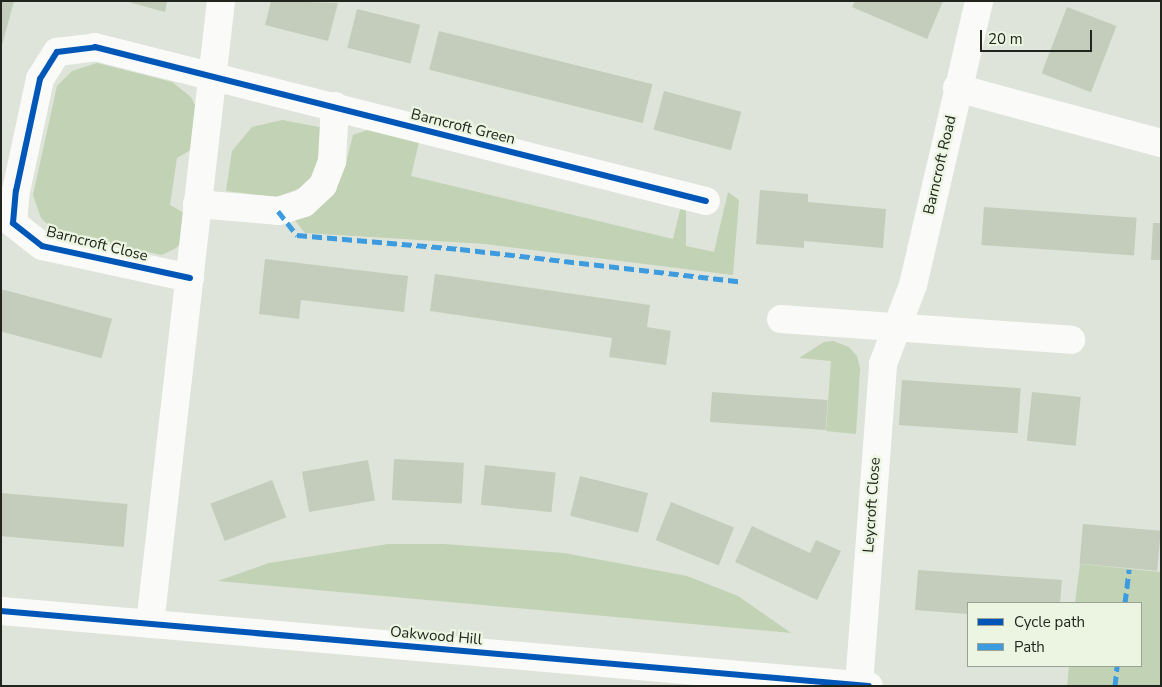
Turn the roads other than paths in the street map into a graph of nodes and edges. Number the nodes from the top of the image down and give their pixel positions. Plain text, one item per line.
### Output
1 (221, 1) edge
2 (979, 1) edge
3 (213, 78) junction
4 (957, 88) junction
5 (335, 106) junction
6 (1161, 143) edge
7 (706, 201) dead end
8 (197, 204) junction
9 (190, 278) junction
10 (781, 318) dead end
11 (896, 328) junction
12 (1071, 340) dead end
13 (1, 611) edge
14 (150, 624) junction
15 (864, 685) edge

1 - 3 street
2 - 4 street, Barncroft Road
3 - 5 street, Barncroft Green
3 - 8 street
3 - 9 street, Barncroft Close
4 - 6 street
4 - 11 street, Barncroft Road
5 - 7 street, Barncroft Green
5 - 8 street
8 - 9 street
9 - 14 street
10 - 11 street
11 - 12 street
11 - 15 street, Leycroft Close
13 - 14 street, Oakwood Hill
14 - 15 street, Oakwood Hill

